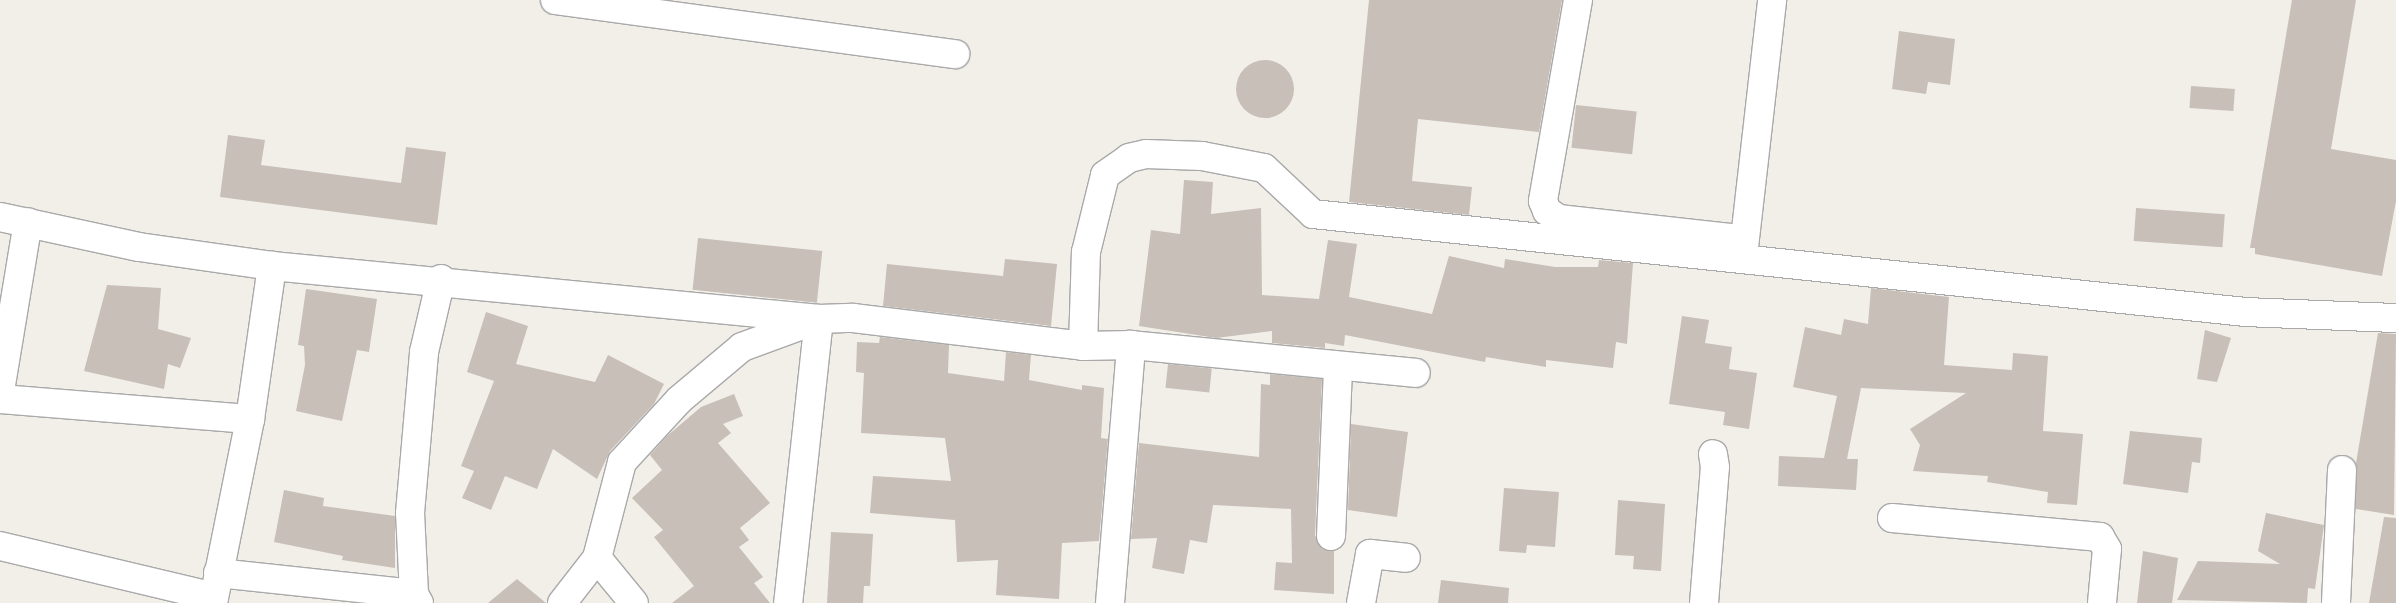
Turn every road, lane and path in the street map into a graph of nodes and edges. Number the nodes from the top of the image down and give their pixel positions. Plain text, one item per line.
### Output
1 (555, 0) edge
2 (1578, 0) edge
3 (1772, 0) edge
4 (955, 54) dead end
5 (0, 217) edge
6 (28, 222) junction
7 (1742, 249) junction
8 (272, 266) junction
9 (441, 280) junction
10 (2396, 318) edge
11 (819, 319) junction
12 (1131, 345) junction
13 (1083, 346) junction
14 (1338, 367) junction
15 (1416, 373) dead end
16 (0, 392) edge
17 (0, 400) edge
18 (250, 419) junction
19 (1712, 454) dead end
20 (2342, 470) dead end
21 (1892, 518) dead end
22 (1330, 536) dead end
23 (0, 546) edge
24 (597, 558) junction
25 (1406, 558) dead end
26 (215, 591) edge
27 (416, 599) edge
28 (562, 603) edge
29 (634, 603) edge
30 (788, 603) edge
31 (1110, 603) edge
32 (1361, 603) edge
33 (1704, 603) edge
34 (2102, 603) edge
35 (2336, 603) edge

1 - 4 street
2 - 7 street
3 - 7 street
5 - 6 street
6 - 8 street
6 - 16 street
7 - 10 street
7 - 13 street
8 - 9 street
8 - 18 street
9 - 11 street
9 - 27 street
11 - 13 street
11 - 24 street
11 - 30 street
12 - 13 street
12 - 14 street
12 - 31 street
14 - 15 street
14 - 22 street
17 - 18 street
18 - 26 street
19 - 33 street
20 - 35 street
21 - 34 street
23 - 26 street
24 - 28 street
24 - 29 street
25 - 32 street
26 - 27 street

